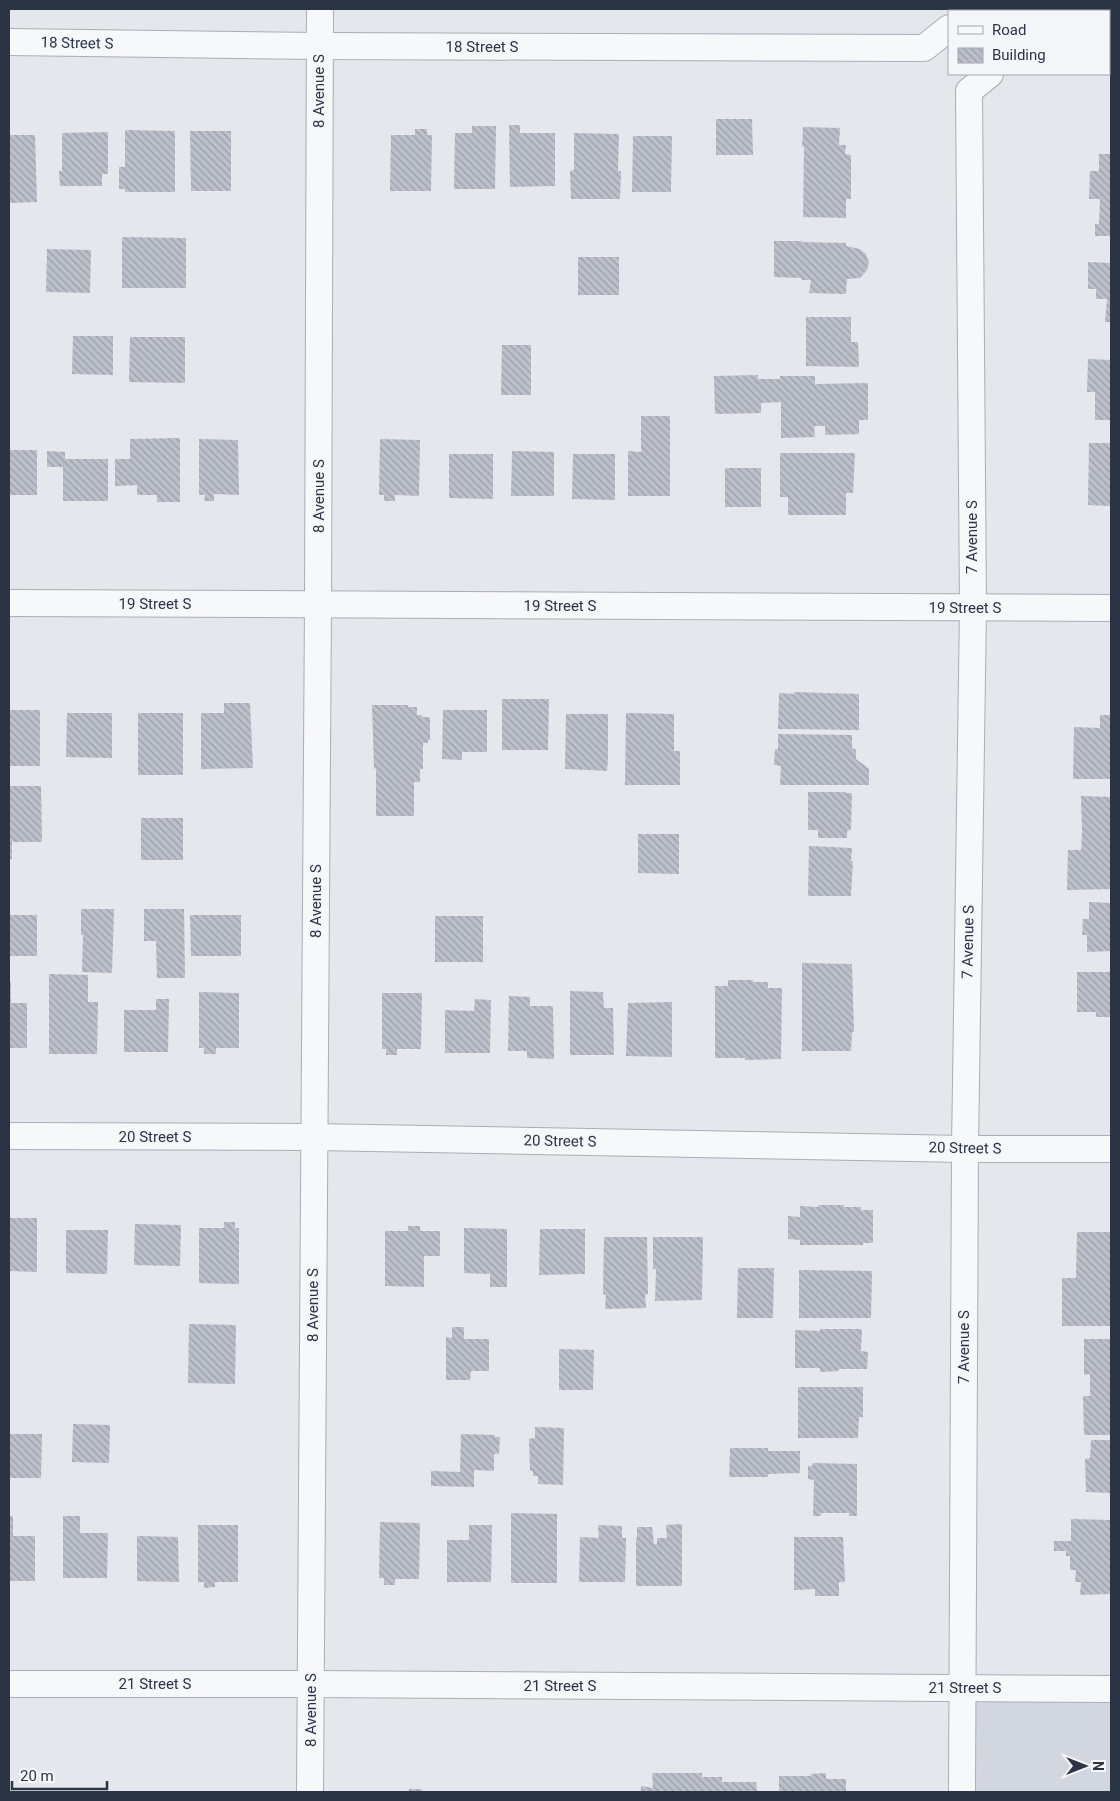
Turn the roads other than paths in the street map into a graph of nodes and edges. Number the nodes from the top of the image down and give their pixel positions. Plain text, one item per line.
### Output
1 (320, 9) edge
2 (948, 29) edge
3 (9, 42) edge
4 (320, 46) junction
5 (989, 75) edge
6 (9, 603) edge
7 (318, 604) junction
8 (973, 608) junction
9 (1111, 608) edge
10 (9, 1136) edge
11 (314, 1137) junction
12 (965, 1149) junction
13 (1111, 1149) edge
14 (9, 1684) edge
15 (311, 1684) junction
16 (963, 1688) junction
17 (1111, 1689) edge
18 (310, 1792) edge
19 (962, 1792) edge

1 - 4 street, 8 Avenue S
2 - 4 street, 18 Street S
3 - 4 street, 18 Street S
4 - 7 street, 8 Avenue S
5 - 8 street, 7 Avenue S
6 - 7 street, 19 Street S
7 - 8 street, 19 Street S
7 - 11 street, 8 Avenue S
8 - 9 street, 19 Street S
8 - 12 street, 7 Avenue S
10 - 11 street, 20 Street S
11 - 12 street, 20 Street S
11 - 15 street, 8 Avenue S
12 - 13 street, 20 Street S
12 - 16 street, 7 Avenue S
14 - 15 street, 21 Street S
15 - 16 street, 21 Street S
15 - 18 street, 8 Avenue S
16 - 17 street, 21 Street S
16 - 19 street, 7 Avenue S

